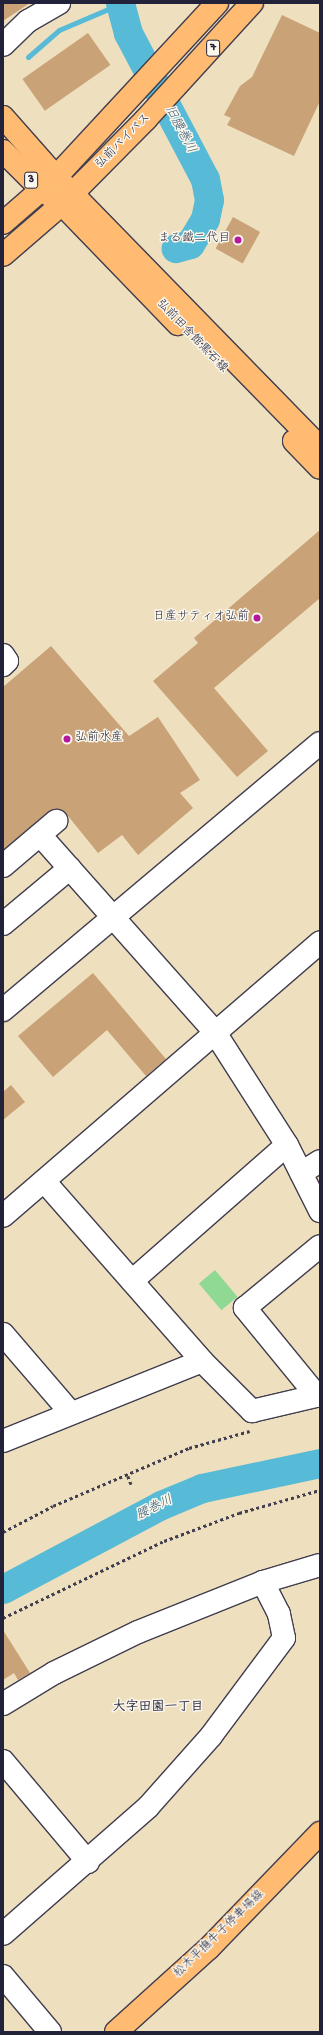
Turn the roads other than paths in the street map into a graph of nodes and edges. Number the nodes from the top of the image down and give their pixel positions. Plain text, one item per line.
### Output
1 (59, 3) edge
2 (217, 3) edge
3 (252, 3) edge
4 (3, 45) edge
5 (3, 117) edge
6 (3, 151) edge
7 (49, 184) junction
8 (68, 199) junction
9 (3, 223) edge
10 (3, 255) edge
11 (316, 443) edge
12 (320, 468) edge
13 (3, 655) edge
14 (3, 665) edge
15 (318, 749) edge
16 (56, 821) dead end
17 (40, 835) junction
18 (3, 866) edge
19 (70, 868) junction
20 (113, 917) junction
21 (3, 924) edge
22 (320, 942) edge
23 (3, 1010) edge
24 (214, 1031) junction
25 (287, 1145) junction
26 (320, 1161) edge
27 (301, 1173) junction
28 (44, 1182) junction
29 (320, 1212) edge
30 (3, 1216) edge
31 (320, 1246) edge
32 (132, 1281) junction
33 (3, 1334) edge
34 (202, 1361) junction
35 (319, 1396) edge
36 (70, 1412) junction
37 (3, 1442) edge
38 (320, 1565) edge
39 (263, 1582) junction
40 (3, 1704) edge
41 (3, 1761) edge
42 (320, 1833) edge
43 (88, 1862) junction
44 (3, 1934) edge
45 (3, 1976) edge
46 (50, 2032) edge
47 (116, 2032) edge

1 - 4 street
2 - 7 main road, 弘前バイパス / 7
3 - 8 main road, 弘前バイパス / 7
5 - 7 main road, 3
6 - 7 main road, 3
7 - 8 main road, 3
7 - 9 main road, 弘前バイパス / 7
8 - 10 main road, 弘前バイパス / 7
8 - 11 main road, 弘前田舎館黒石線
8 - 12 main road, 弘前田舎館黒石線
13 - 14 street
15 - 20 street
16 - 17 street
17 - 18 street
17 - 19 street
19 - 20 street
19 - 21 street
20 - 23 street
20 - 24 street
22 - 24 street
24 - 25 street
24 - 28 street
25 - 27 street
25 - 32 street
26 - 27 street
27 - 29 street
28 - 30 street
28 - 32 street
31 - 35 street
32 - 34 street
33 - 36 street
34 - 35 street
34 - 36 street
36 - 37 street
38 - 39 street
39 - 40 street
39 - 43 street
41 - 43 street
42 - 47 main road, 松木平撫牛子停車場線
43 - 44 street
45 - 46 street

